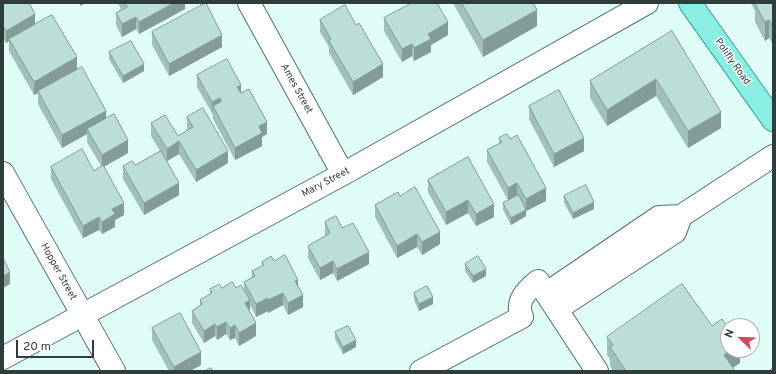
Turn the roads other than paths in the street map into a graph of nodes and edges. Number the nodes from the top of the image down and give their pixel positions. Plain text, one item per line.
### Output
1 (249, 3) edge
2 (647, 3) edge
3 (690, 3) edge
4 (773, 120) edge
5 (773, 156) edge
6 (3, 173) edge
7 (343, 174) junction
8 (552, 301) junction
9 (82, 315) junction
10 (3, 358) edge
11 (114, 371) edge
12 (421, 371) edge
13 (598, 371) edge

1 - 7 street, Ames Street
2 - 7 street, Mary Street
3 - 4 main road, Polifly Road
5 - 8 street
6 - 9 street, Hopper Street
7 - 9 street, Mary Street
8 - 12 street
8 - 13 street
9 - 10 street, Mary Street
9 - 11 street, Hopper Street

